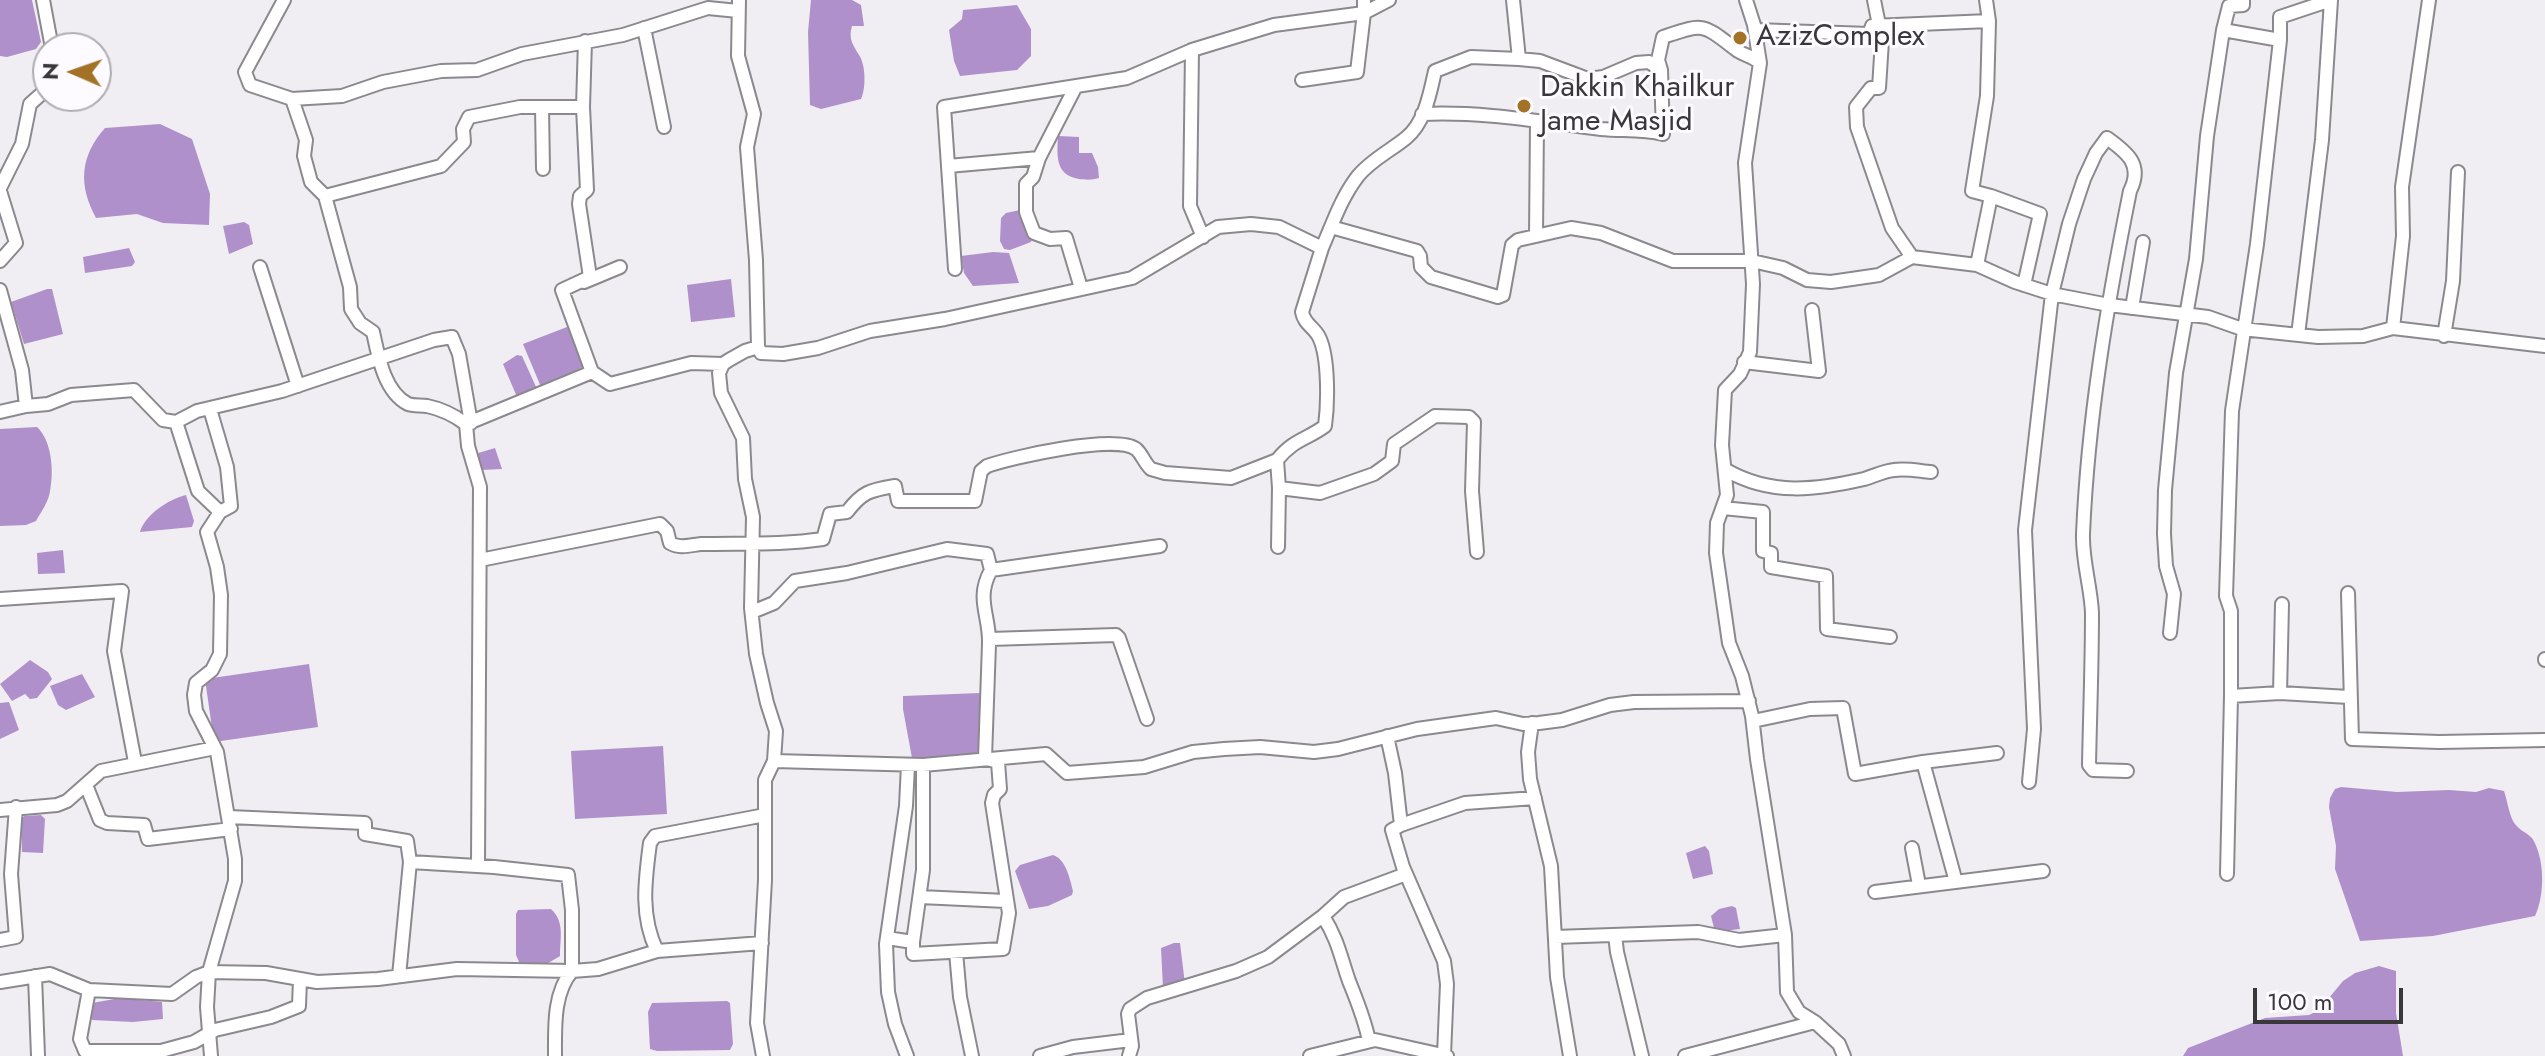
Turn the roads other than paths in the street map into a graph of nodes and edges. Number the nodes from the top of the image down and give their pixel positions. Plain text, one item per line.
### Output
1 (43, 0) edge
2 (284, 0) edge
3 (1389, 0) edge
4 (1513, 0) edge
5 (1746, 0) edge
6 (1874, 0) edge
7 (1986, 0) edge
8 (2243, 0) edge
9 (2331, 0) edge
10 (2429, 0) edge
11 (738, 6) edge
12 (1364, 7) edge
13 (1989, 21) junction
14 (1881, 25) junction
15 (644, 28) junction
16 (1755, 30) junction
17 (2223, 30) junction
18 (49, 32) edge
19 (2280, 40) junction
20 (585, 41) junction
21 (1192, 50) junction
22 (1519, 59) junction
23 (1760, 63) junction
24 (1661, 70) junction
25 (1302, 80) dead end
26 (1076, 86) junction
27 (292, 99) junction
28 (32, 102) edge
29 (542, 107) junction
30 (583, 107) junction
31 (1422, 114) junction
32 (1537, 121) junction
33 (664, 127) dead end
34 (1039, 158) junction
35 (948, 166) junction
36 (543, 169) dead end
37 (2458, 172) dead end
38 (0, 190) edge
39 (325, 196) junction
40 (1991, 196) junction
41 (1331, 227) junction
42 (1536, 236) junction
43 (1203, 237) junction
44 (2143, 242) dead end
45 (1322, 248) junction
46 (1912, 257) junction
47 (0, 261) edge
48 (1752, 261) junction
49 (1977, 265) junction
50 (260, 267) dead end
51 (620, 267) dead end
52 (955, 269) dead end
53 (2024, 285) junction
54 (1081, 288) junction
55 (0, 290) edge
56 (562, 290) junction
57 (2052, 294) junction
58 (2109, 305) junction
59 (2132, 308) junction
60 (1812, 310) dead end
61 (2185, 314) junction
62 (2393, 328) junction
63 (2242, 329) junction
64 (2298, 335) junction
65 (2444, 336) junction
66 (2545, 346) edge
67 (758, 347) junction
68 (378, 359) junction
69 (1744, 362) junction
70 (723, 364) junction
71 (592, 372) junction
72 (298, 386) junction
73 (26, 406) junction
74 (210, 409) junction
75 (0, 412) edge
76 (176, 422) junction
77 (468, 424) junction
78 (1277, 460) junction
79 (1726, 470) junction
80 (1931, 472) dead end
81 (1279, 488) junction
82 (1723, 508) junction
83 (220, 512) junction
84 (752, 545) junction
85 (1160, 546) dead end
86 (1278, 547) dead end
87 (1477, 552) dead end
88 (480, 560) junction
89 (991, 570) junction
90 (2348, 593) dead end
91 (0, 599) edge
92 (2282, 604) dead end
93 (752, 612) junction
94 (2170, 633) dead end
95 (1890, 637) dead end
96 (990, 639) junction
97 (2280, 693) junction
98 (2231, 696) junction
99 (2349, 697) junction
100 (1749, 701) junction
101 (1147, 719) dead end
102 (1753, 721) junction
103 (1532, 723) junction
104 (1387, 736) junction
105 (2545, 740) edge
106 (215, 748) junction
107 (1997, 753) dead end
108 (982, 758) junction
109 (774, 761) junction
110 (135, 762) junction
111 (1923, 762) junction
112 (908, 765) junction
113 (923, 765) junction
114 (2127, 771) dead end
115 (2029, 782) dead end
116 (86, 785) junction
117 (1535, 798) junction
118 (16, 807) junction
119 (0, 810) edge
120 (765, 815) junction
121 (230, 823) junction
122 (1401, 825) junction
123 (1912, 848) dead end
124 (410, 862) junction
125 (478, 865) junction
126 (2043, 871) dead end
127 (1406, 874) junction
128 (2227, 874) dead end
129 (1956, 882) junction
130 (1919, 885) junction
131 (1875, 892) dead end
132 (920, 897) junction
133 (1006, 901) junction
134 (1323, 916) junction
135 (1615, 935) junction
136 (1785, 935) junction
137 (1555, 937) junction
138 (887, 938) junction
139 (0, 940) edge
140 (913, 942) junction
141 (762, 943) junction
142 (657, 951) junction
143 (956, 952) junction
144 (572, 971) junction
145 (209, 972) junction
146 (35, 976) junction
147 (399, 976) junction
148 (300, 979) junction
149 (0, 982) edge
150 (89, 990) junction
151 (1815, 1022) junction
152 (208, 1033) junction
153 (1131, 1040) junction
154 (1369, 1041) junction
155 (1060, 1053) edge
156 (143, 1054) edge
157 (38, 1056) edge
158 (211, 1056) edge
159 (555, 1056) edge
160 (763, 1056) edge
161 (907, 1056) edge
162 (972, 1056) edge
163 (1040, 1056) edge
164 (1129, 1056) edge
165 (1310, 1056) edge
166 (1446, 1056) edge
167 (1570, 1056) edge
168 (1642, 1056) edge
169 (1685, 1056) edge
170 (1844, 1056) edge

1 - 18 street
2 - 27 street
3 - 12 street
4 - 22 street
5 - 16 street
6 - 14 street
7 - 13 street
8 - 17 street
9 - 19 street
9 - 64 street
10 - 62 street
11 - 15 street
11 - 67 street
12 - 21 street
12 - 25 street
13 - 14 street
13 - 40 street
14 - 16 street
14 - 46 street
15 - 20 street
15 - 33 street
16 - 23 street
17 - 19 street
17 - 61 street
19 - 63 street
20 - 27 street
20 - 30 street
21 - 26 street
21 - 43 street
22 - 24 street
22 - 31 street
23 - 24 street
23 - 48 street
24 - 32 street
26 - 34 street
26 - 35 street
27 - 39 street
28 - 38 street
29 - 30 street
29 - 36 street
29 - 39 street
30 - 56 street
31 - 32 street
31 - 41 street
32 - 42 street
34 - 35 street
34 - 54 street
35 - 52 street
37 - 65 street
38 - 47 street
39 - 68 street
40 - 49 street
40 - 53 street
41 - 42 street
41 - 45 street
42 - 48 street
43 - 45 street
43 - 54 street
44 - 59 street
45 - 78 street
46 - 48 street
46 - 49 street
48 - 69 street
49 - 53 street
50 - 72 street
51 - 56 street
53 - 57 street
54 - 67 street
55 - 73 street
56 - 71 street
57 - 58 street
57 - 58 street
57 - 115 street
58 - 59 street
58 - 114 street
59 - 61 street
60 - 69 street
61 - 63 street
61 - 94 street
62 - 64 street
62 - 65 street
63 - 64 street
63 - 98 street
65 - 66 street
67 - 70 street
68 - 72 street
68 - 77 street
68 - 77 street
69 - 79 street
70 - 71 street
70 - 84 street
71 - 77 street
72 - 74 street
73 - 75 street
73 - 76 street
74 - 76 street
74 - 83 street
76 - 83 street
77 - 88 street
78 - 81 street
78 - 84 street
79 - 80 street
79 - 82 street
81 - 86 street
81 - 87 street
82 - 95 street
82 - 100 street
83 - 106 street
84 - 88 street
84 - 93 street
85 - 89 street
88 - 125 street
89 - 93 street
89 - 96 street
90 - 99 street
91 - 110 street
92 - 97 street
93 - 109 street
96 - 101 street
96 - 108 street
97 - 98 street
97 - 99 street
98 - 128 street
99 - 105 street
100 - 102 street
100 - 103 street
102 - 111 street
102 - 136 street
103 - 104 street
103 - 117 street
104 - 108 street
104 - 122 street
106 - 110 street
106 - 121 street
107 - 111 street
108 - 113 street
108 - 133 street
109 - 112 street
109 - 120 street
110 - 116 street
111 - 129 street
112 - 113 street
112 - 138 street
113 - 132 street
116 - 118 street
116 - 121 street
117 - 122 street
117 - 137 street
118 - 119 street
118 - 139 street
120 - 141 street
120 - 142 street
121 - 124 street
121 - 145 street
122 - 127 street
123 - 130 street
124 - 125 street
124 - 147 street
125 - 144 street
126 - 129 street
127 - 134 street
127 - 166 street
129 - 130 street
130 - 131 street
132 - 133 street
132 - 140 street
133 - 143 street
134 - 153 street
134 - 154 street
135 - 136 street
135 - 137 street
135 - 168 street
136 - 151 street
137 - 167 street
138 - 140 street
138 - 161 street
140 - 143 street
141 - 142 street
141 - 160 street
142 - 144 street
143 - 162 street
144 - 147 street
144 - 159 street
145 - 148 street
145 - 150 street
145 - 152 street
146 - 149 street
146 - 150 street
146 - 157 street
147 - 148 street
148 - 152 street
150 - 156 street
151 - 169 street
151 - 170 street
152 - 156 street
152 - 158 street
153 - 155 street
153 - 164 street
154 - 165 street
154 - 166 street
155 - 163 street

